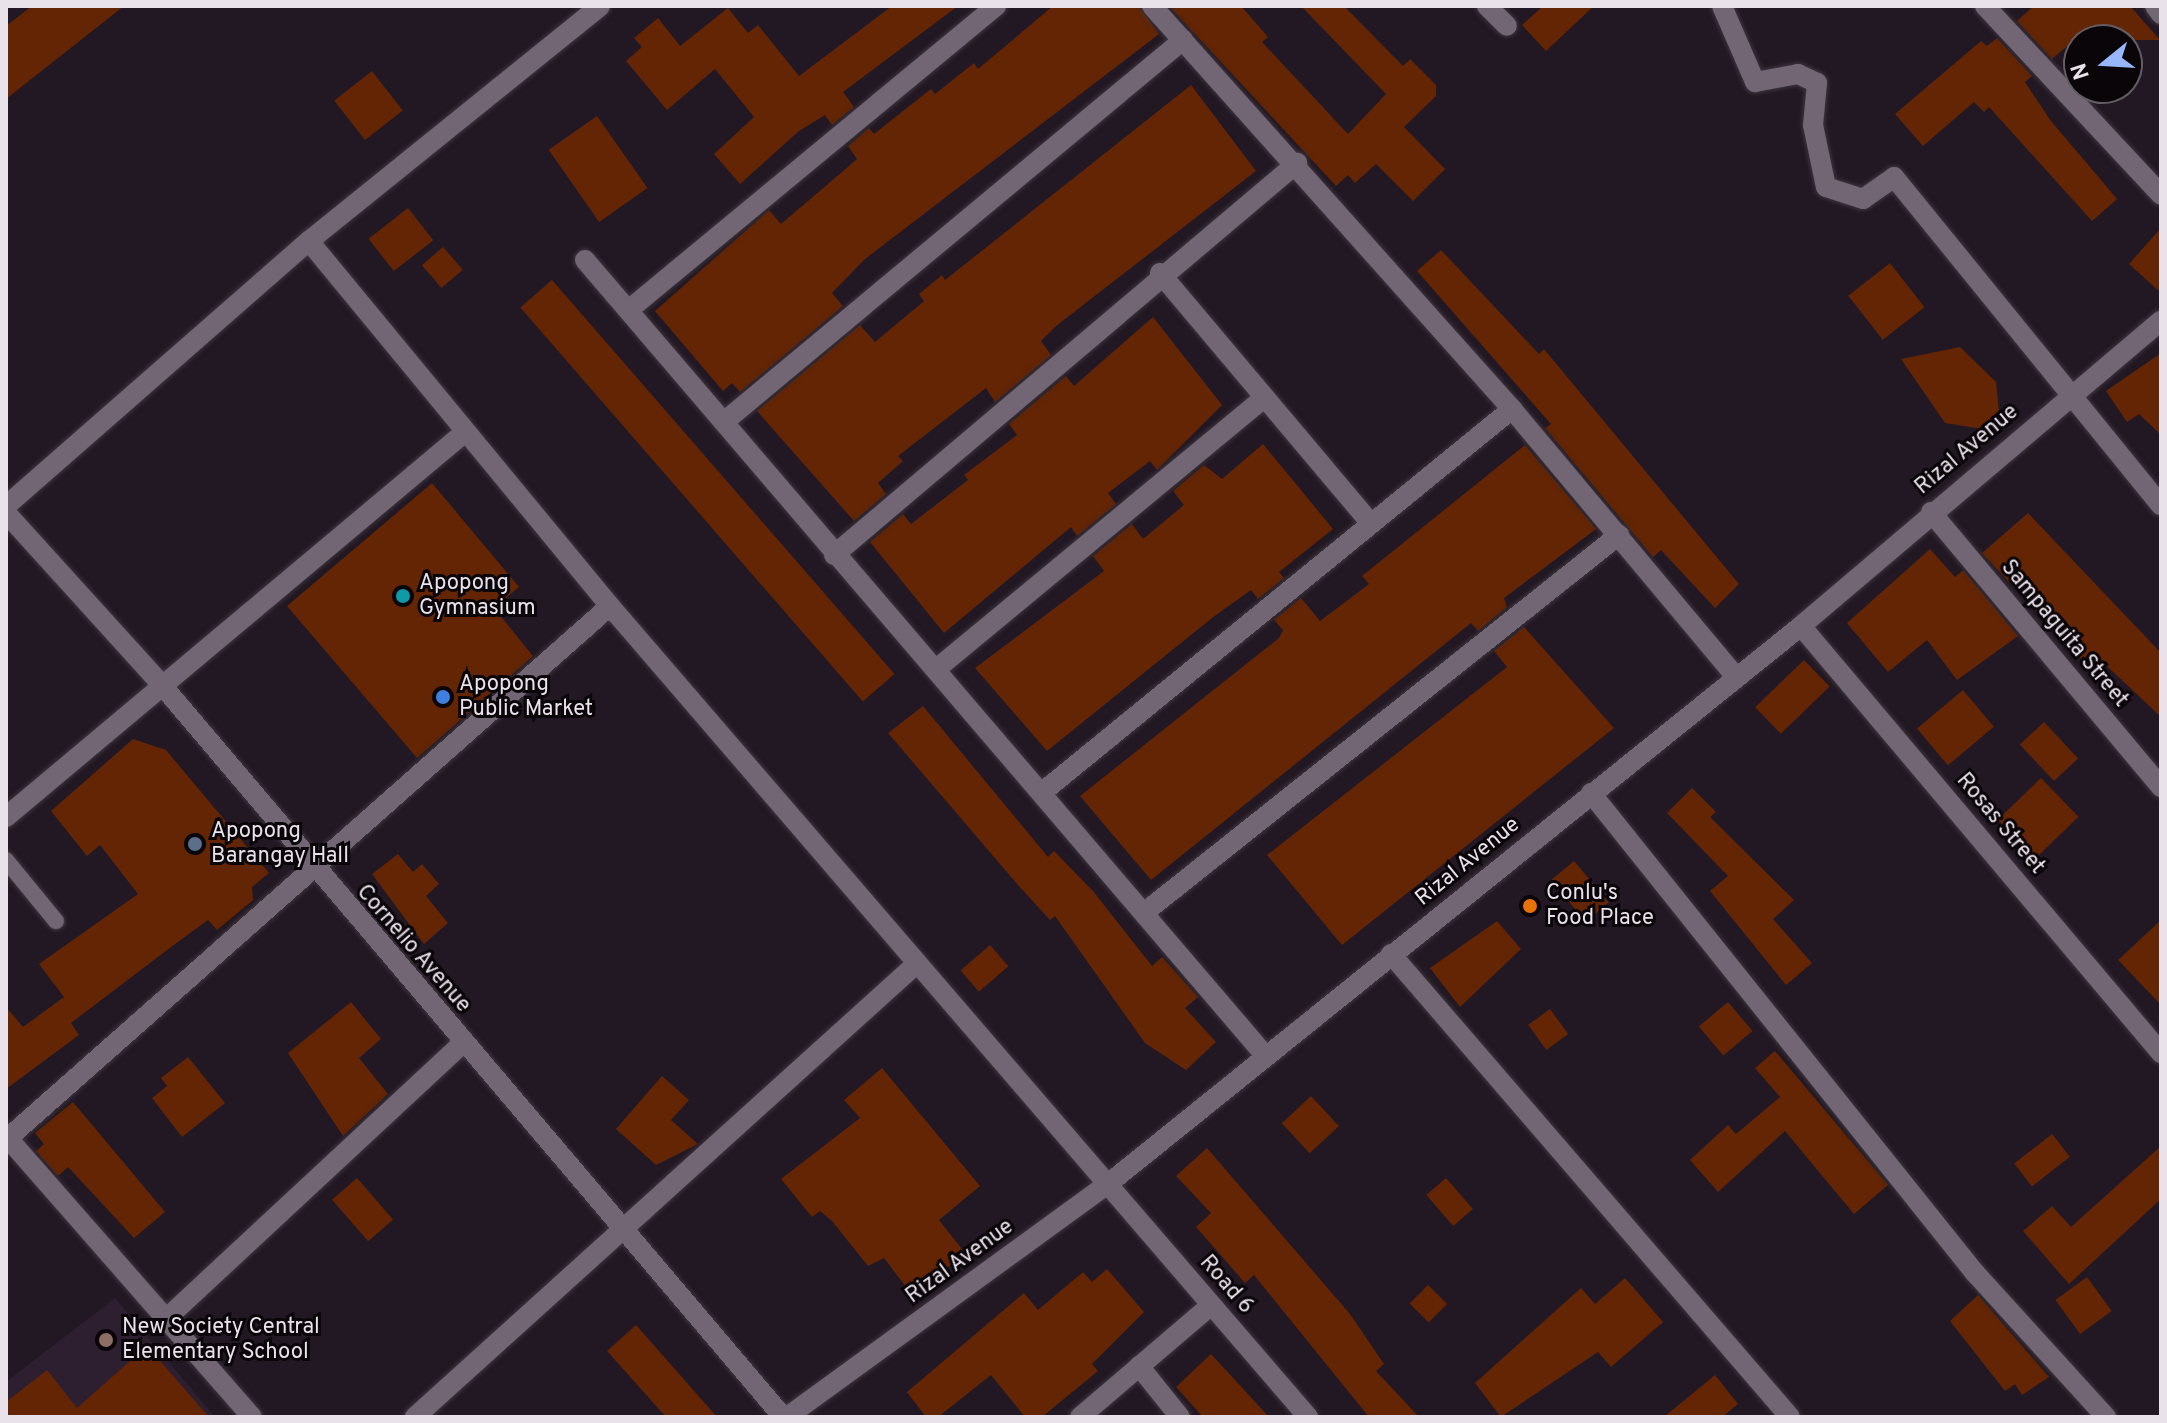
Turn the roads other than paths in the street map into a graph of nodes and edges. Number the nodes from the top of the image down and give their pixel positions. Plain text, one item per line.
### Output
1 (600, 6) edge
2 (996, 6) edge
3 (1152, 6) edge
4 (1487, 6) edge
5 (1722, 6) edge
6 (1985, 6) edge
7 (2155, 6) edge
8 (2161, 14) edge
9 (1507, 26) dead end
10 (1183, 40) junction
11 (1297, 163) junction
12 (2161, 195) edge
13 (309, 241) junction
14 (585, 260) dead end
15 (1160, 273) junction
16 (631, 308) junction
17 (2161, 321) edge
18 (2072, 393) junction
19 (1262, 400) junction
20 (1512, 409) junction
21 (725, 421) junction
22 (464, 433) junction
23 (2161, 505) edge
24 (6, 506) edge
25 (1931, 512) junction
26 (6, 513) edge
27 (1368, 520) junction
28 (1619, 535) junction
29 (834, 555) junction
30 (610, 606) junction
31 (1801, 626) junction
32 (940, 666) junction
33 (1736, 677) junction
34 (161, 684) junction
35 (2161, 787) edge
36 (1045, 790) junction
37 (1591, 793) junction
38 (6, 817) edge
39 (6, 860) edge
40 (311, 869) junction
41 (1145, 912) junction
42 (56, 921) dead end
43 (1391, 954) junction
44 (915, 965) junction
45 (463, 1043) junction
46 (1263, 1053) junction
47 (2161, 1053) edge
48 (7, 1137) edge
49 (1108, 1184) junction
50 (624, 1229) junction
51 (1211, 1305) junction
52 (168, 1317) junction
53 (1139, 1366) junction
54 (252, 1417) edge
55 (415, 1417) edge
56 (785, 1417) edge
57 (1080, 1417) edge
58 (1180, 1417) edge
59 (1308, 1417) edge
60 (1790, 1417) edge
61 (2106, 1417) edge

1 - 13 street
2 - 16 street
3 - 10 street
4 - 9 street
5 - 18 street
6 - 12 street
7 - 8 street
10 - 11 street
10 - 21 street
11 - 15 street
11 - 20 street
13 - 22 street, Road 6
13 - 24 street
14 - 16 street
15 - 19 street
15 - 29 street
16 - 21 street
17 - 18 street, Rizal Avenue
18 - 23 street
18 - 25 street, Rizal Avenue
19 - 27 street
19 - 32 street
20 - 27 street
20 - 28 street
21 - 29 street
22 - 30 street, Road 6
22 - 34 street
25 - 31 street, Rizal Avenue
25 - 35 street, Sampaguita Street
26 - 34 street, Cornelio Avenue
27 - 36 street
28 - 33 street
28 - 41 street
29 - 32 street
30 - 40 street
30 - 44 street, Road 6
31 - 33 street, Rizal Avenue
31 - 47 street, Rosas Street
32 - 36 street
33 - 37 street, Rizal Avenue
34 - 38 street
34 - 40 street, Cornelio Avenue
36 - 41 street
37 - 43 street, Rizal Avenue
37 - 61 street
39 - 42 lane
40 - 45 street, Cornelio Avenue
40 - 48 street
41 - 46 street
43 - 46 street, Rizal Avenue
43 - 60 street
44 - 49 street, Road 6
44 - 50 street
45 - 50 street, Cornelio Avenue
45 - 52 street
46 - 49 street, Rizal Avenue
48 - 52 street
49 - 51 street, Road 6
49 - 56 street, Rizal Avenue
50 - 55 street
50 - 56 street, Cornelio Avenue
51 - 53 street
51 - 59 street, Road 6
52 - 54 street
53 - 57 street
53 - 58 street

